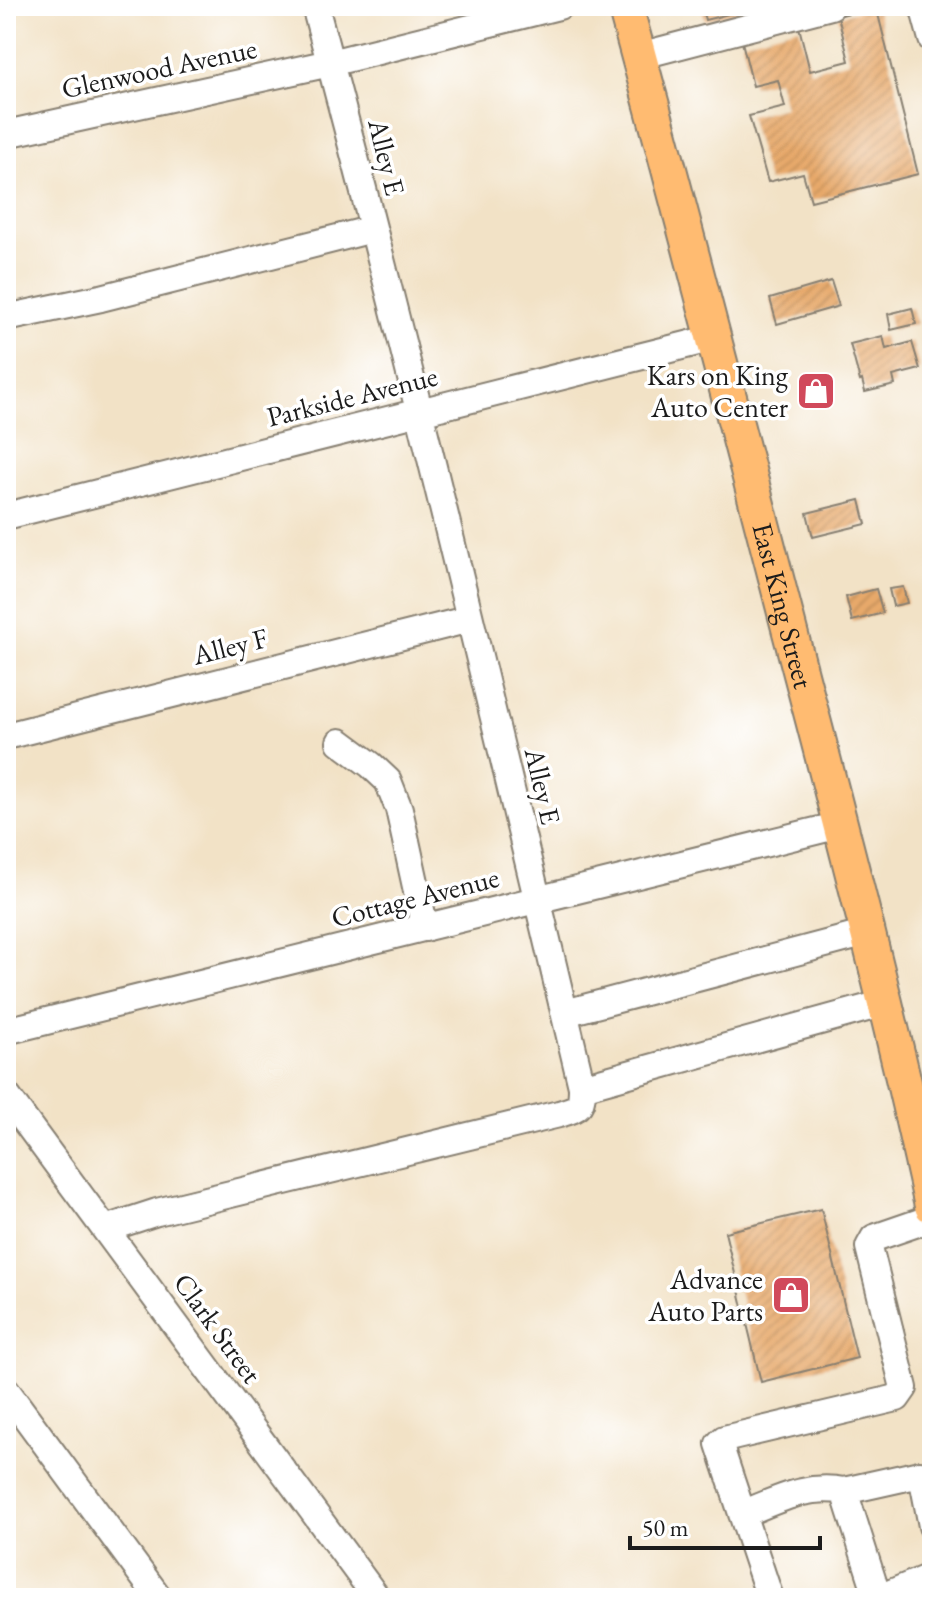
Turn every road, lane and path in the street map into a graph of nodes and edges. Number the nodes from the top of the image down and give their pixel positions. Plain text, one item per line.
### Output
1 (315, 6) edge
2 (559, 6) edge
3 (625, 6) edge
4 (831, 6) edge
5 (923, 6) edge
6 (932, 39) edge
7 (639, 56) junction
8 (330, 63) junction
9 (6, 134) edge
10 (373, 229) junction
11 (6, 318) edge
12 (714, 338) junction
13 (418, 412) junction
14 (6, 516) edge
15 (470, 619) junction
16 (6, 736) edge
17 (340, 742) dead end
18 (840, 825) junction
19 (538, 900) junction
20 (425, 928) junction
21 (867, 933) junction
22 (885, 1003) junction
23 (565, 1013) junction
24 (6, 1031) edge
25 (582, 1087) junction
26 (6, 1095) edge
27 (932, 1206) edge
28 (932, 1218) edge
29 (105, 1229) junction
30 (6, 1390) edge
31 (844, 1491) junction
32 (742, 1514) junction
33 (932, 1526) edge
34 (932, 1576) edge
35 (159, 1598) edge
36 (377, 1598) edge
37 (770, 1598) edge
38 (878, 1598) edge

1 - 8 street, Alley E
2 - 8 street, Glenwood Avenue
3 - 7 main road, East King Street
4 - 7 street
5 - 6 street
7 - 12 main road, East King Street
8 - 9 street, Glenwood Avenue
8 - 10 street, Alley E
10 - 11 street
10 - 13 street, Alley E
12 - 13 street, Parkside Avenue
12 - 18 main road, East King Street
13 - 14 street, Parkside Avenue
13 - 15 street, Alley E
15 - 16 street, Alley F
15 - 19 street, Alley E
17 - 20 street
18 - 19 street, Cottage Avenue
18 - 21 main road, East King Street
19 - 20 street, Cottage Avenue
19 - 23 street, Alley E
20 - 24 street, Cottage Avenue
21 - 22 main road, East King Street
21 - 23 street
22 - 25 street
22 - 27 main road, East King Street
23 - 25 street, Alley E
25 - 29 street
26 - 29 street, Clark Street
28 - 32 street
29 - 36 street, Clark Street
30 - 35 street
31 - 32 street
31 - 33 street
31 - 38 street
32 - 37 street
34 - 38 street

